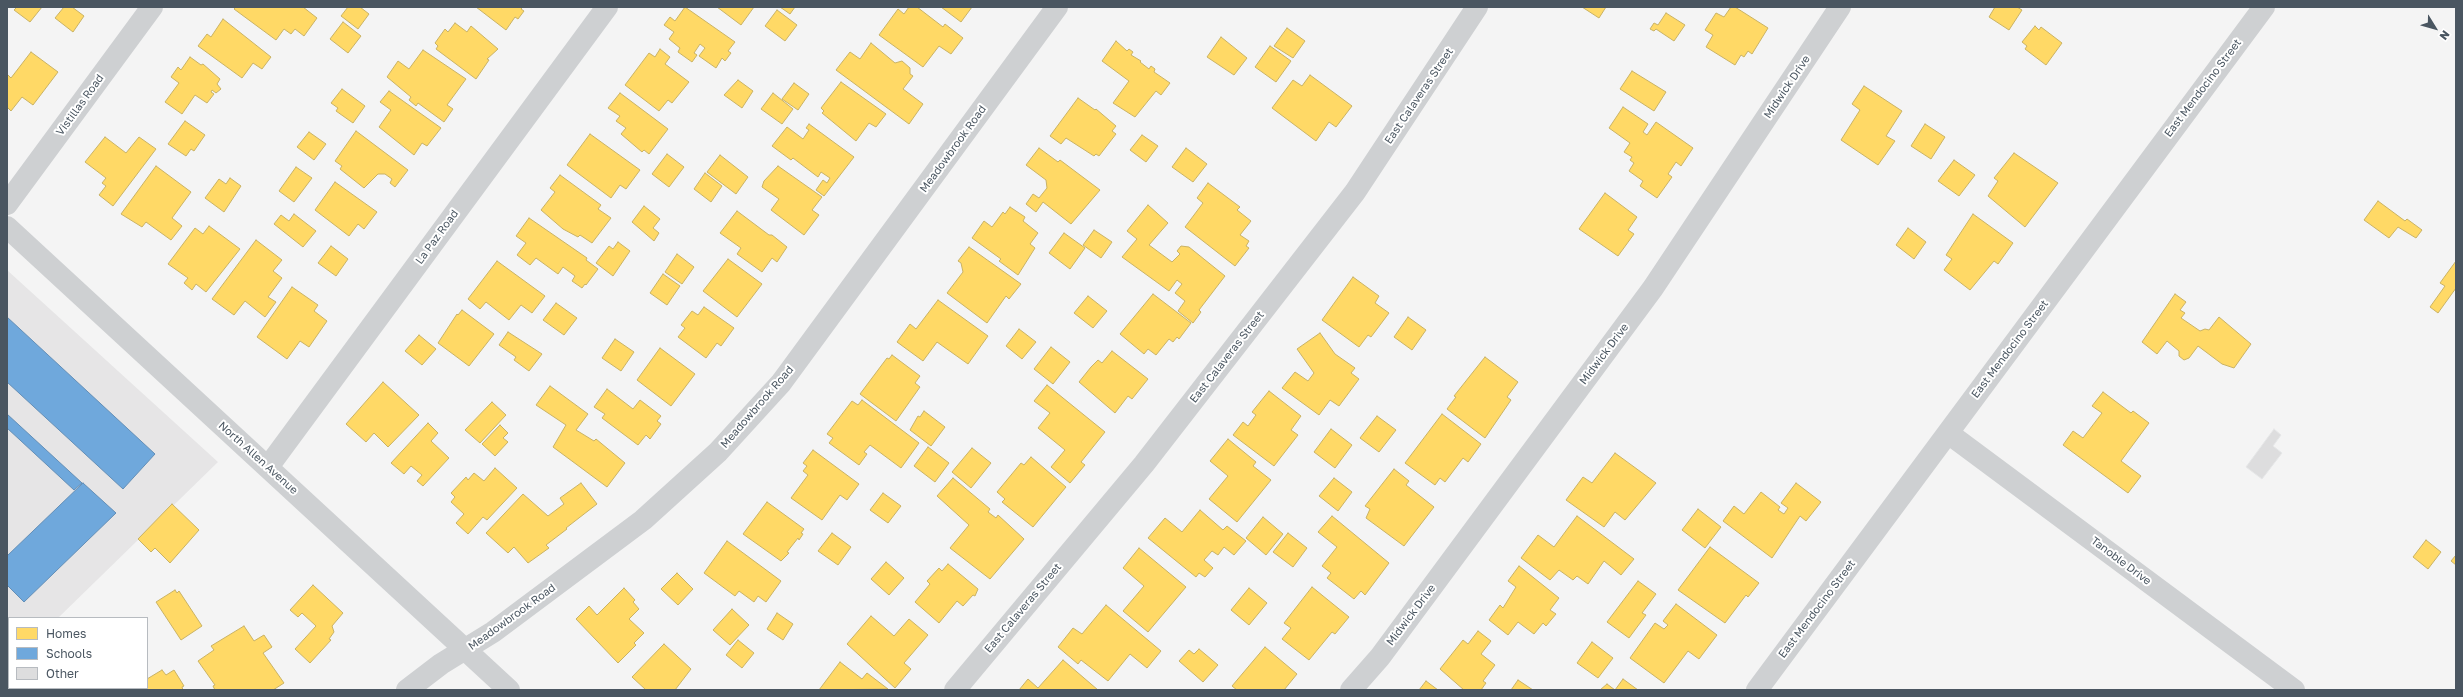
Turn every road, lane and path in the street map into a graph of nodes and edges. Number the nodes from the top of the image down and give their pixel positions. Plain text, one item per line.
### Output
1 (152, 7) edge
2 (607, 7) edge
3 (1057, 7) edge
4 (1477, 7) edge
5 (1840, 7) edge
6 (2264, 7) edge
7 (7, 204) edge
8 (7, 226) edge
9 (1948, 433) junction
10 (268, 467) junction
11 (466, 650) junction
12 (407, 690) edge
13 (509, 690) edge
14 (955, 690) edge
15 (1351, 690) edge
16 (1757, 690) edge
17 (2294, 690) edge

1 - 7 street, Vistillas Road
2 - 10 street, La Paz Road
3 - 11 street, Meadowbrook Road
4 - 14 street, East Calaveras Street
5 - 15 street, Midwick Drive
6 - 9 street, East Mendocino Street
8 - 10 street, North Allen Avenue
9 - 16 street, East Mendocino Street
9 - 17 street, Tanoble Drive
10 - 11 street, North Allen Avenue
11 - 12 street, Meadowbrook Road
11 - 13 street, North Allen Avenue

